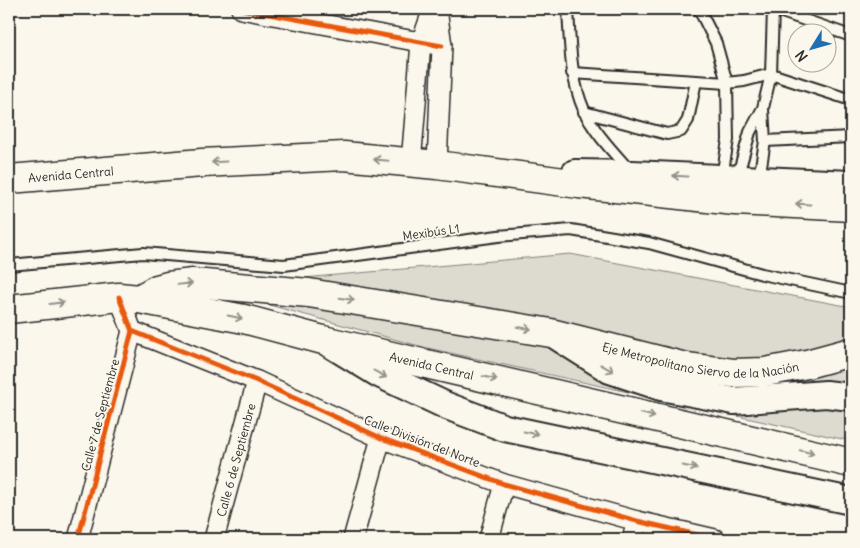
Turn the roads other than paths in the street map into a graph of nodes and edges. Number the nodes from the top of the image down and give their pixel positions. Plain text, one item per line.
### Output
1 (433, 9) edge
2 (437, 9) edge
3 (568, 9) edge
4 (699, 9) edge
5 (773, 9) edge
6 (250, 10) edge
7 (851, 36) edge
8 (421, 43) junction
9 (442, 46) junction
10 (572, 73) junction
11 (772, 74) junction
12 (696, 81) junction
13 (727, 83) junction
14 (851, 100) edge
15 (763, 108) junction
16 (584, 112) junction
17 (851, 137) edge
18 (765, 141) junction
19 (424, 164) junction
20 (482, 171) junction
21 (632, 174) junction
22 (9, 179) edge
23 (739, 179) junction
24 (851, 184) edge
25 (851, 207) edge
26 (9, 265) edge
27 (851, 293) edge
28 (129, 298) junction
29 (9, 309) edge
30 (132, 331) junction
31 (551, 333) junction
32 (323, 340) junction
33 (851, 352) edge
34 (257, 381) junction
35 (851, 397) edge
36 (381, 438) junction
37 (847, 462) edge
38 (504, 484) junction
39 (851, 501) edge
40 (637, 521) junction
41 (78, 539) edge
42 (214, 539) edge
43 (353, 539) edge
44 (489, 539) edge
45 (632, 539) edge
46 (715, 539) edge

1 - 8 street
2 - 9 street
3 - 10 lane
4 - 13 lane
5 - 7 lane
5 - 11 lane
6 - 8 street
8 - 9 street
8 - 19 street
9 - 19 street
10 - 12 lane
10 - 16 lane
11 - 13 lane
11 - 14 lane
11 - 15 lane
12 - 13 lane
12 - 16 lane
13 - 23 lane
15 - 18 lane
15 - 23 lane
16 - 21 lane
17 - 18 lane
18 - 23 lane
19 - 20 highway, Avenida Central
19 -> 22 highway, Avenida Central
20 - 21 main road
25 -> 20 highway, Avenida Central
23 -> 21 main road
23 - 24 main road
26 - 27 lane, Mexibús L1
29 -> 28 highway, Avenida Central
28 - 30 street
28 -> 31 highway, Eje Metropolitano Siervo de la Nación
28 -> 32 highway, Avenida Central
30 - 34 street, Calle División del Norte
30 - 41 street, Calle 7 de Septiembre
31 - 33 highway, Eje Metropolitano Siervo de la Nación
31 -> 35 main road
32 -> 37 highway, Avenida Central
32 -> 39 main road
34 - 36 street, Calle División del Norte
34 - 42 street, Calle 6 de Septiembre
36 - 38 street, Calle División del Norte
36 - 43 street
38 - 40 street, Calle División del Norte
38 - 44 street
40 - 45 street
40 - 46 street, Calle División del Norte

